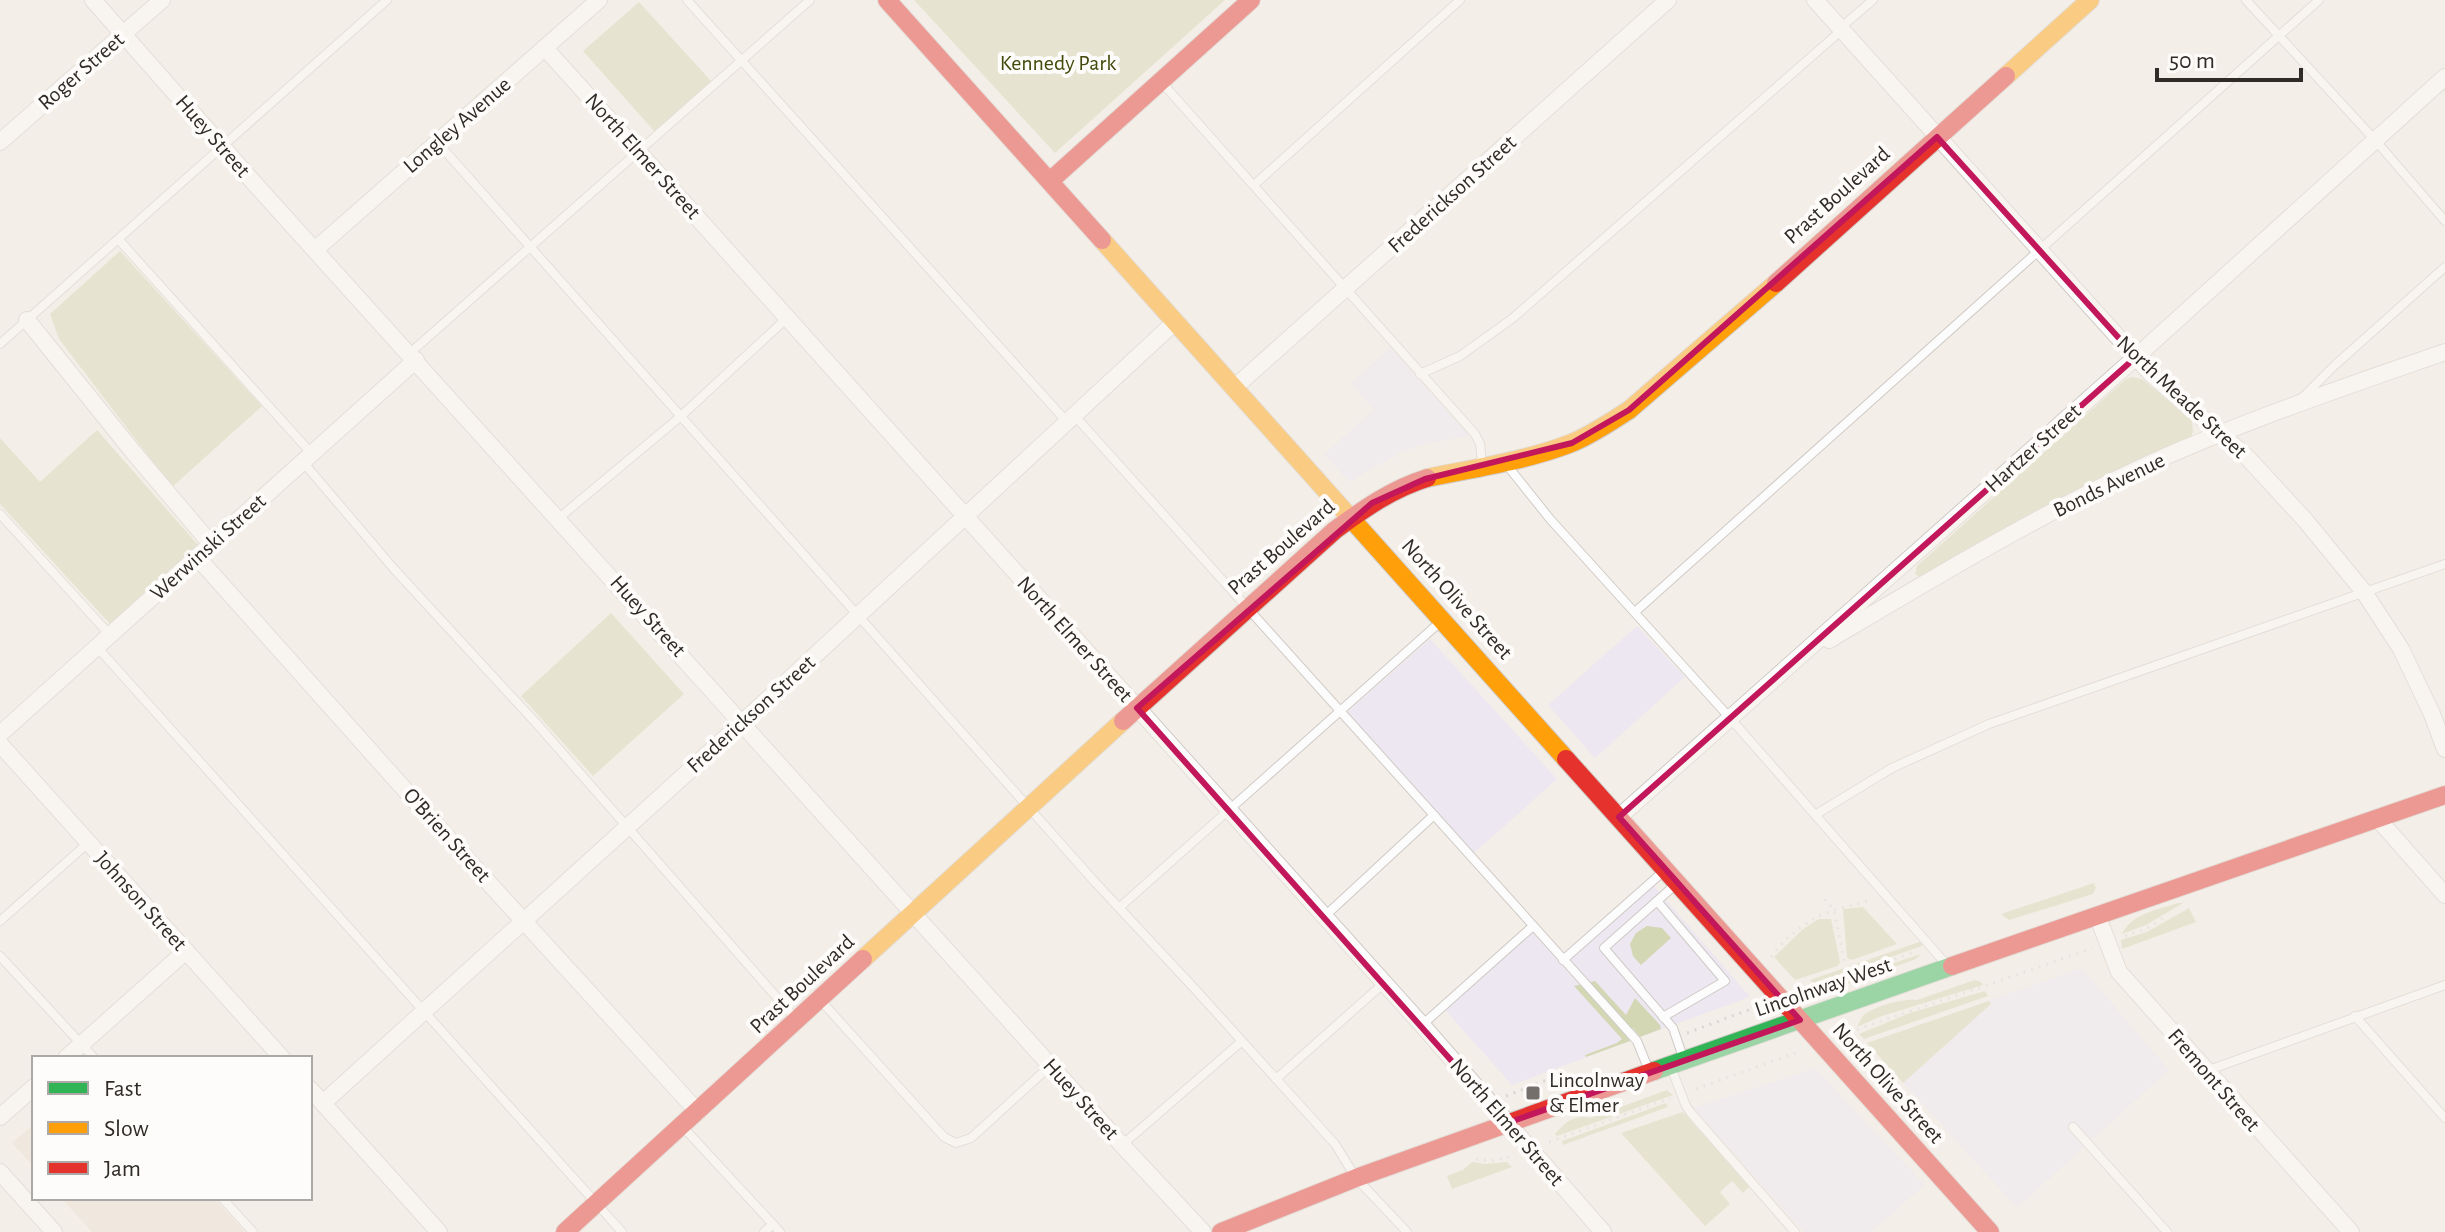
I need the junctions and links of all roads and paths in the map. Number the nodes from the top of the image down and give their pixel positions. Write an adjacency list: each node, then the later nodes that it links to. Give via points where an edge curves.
1 (93, 0): 17 (street, Huey Street)
2 (162, 0): 17 (street, Roger Street)
3 (387, 0): 27 (lane)
4 (599, 0): 19 (street, Longley Avenue)
5 (687, 0): 20 (lane)
6 (810, 0): 20 (lane)
7 (887, 0): 29 (street, North Olive Street)
8 (1251, 0): 22 (street)
9 (1460, 0): 30 (lane)
10 (1668, 0): 37 (street, Frederickson Street)
11 (1815, 0): 16 (street, North Meade Street)
12 (1873, 0): 16 (lane)
13 (2090, 0): 23 (street, Prast Boulevard)
14 (2246, 0): 18 (lane)
15 (2319, 0): 18 (lane)
16 (1841, 29): 23 (street, North Meade Street); 45 (lane, via 1513,318 1460,356)
17 (124, 34): 25 (street, Roger Street); 27 (street, Huey Street)
18 (2278, 35): 24 (lane); 35 (lane)
19 (545, 48): 26 (street, Longley Avenue); 28 (street, North Elmer Street)
20 (742, 60): 28 (lane); 49 (lane)
21 (2445, 77): 24 (street, Hartzer Street)
22 (1160, 81): 29 (street); 30 (lane)
23 (1937, 137): 35 (street, North Meade Street); 52 (street, Prast Boulevard, via 1629,410 1572,443)
24 (2375, 140): 31 (lane); 44 (street, Hartzer Street)
25 (0, 142)
26 (437, 142): 33 (lane); 34 (street, Longley Avenue)
27 (223, 146): 32 (lane); 34 (street, Huey Street)
28 (639, 152): 33 (lane); 38 (street, North Elmer Street)
29 (1050, 181): 40 (street, North Olive Street)
30 (1254, 185): 37 (lane)
31 (2445, 221)
32 (119, 240): 39 (lane); 51 (lane)
33 (531, 246): 43 (lane); 48 (lane)
34 (316, 249): 43 (street, Huey Street)
35 (2040, 251): 44 (street, North Meade Street); 63 (lane)
36 (2445, 267): 47 (lane)
37 (1345, 289): 45 (lane); 46 (street, Frederickson Street)
38 (787, 317): 48 (lane); 55 (street, North Elmer Street)
39 (27, 320): 41 (lane); 58 (street)
40 (1176, 321): 46 (street, North Olive Street); 49 (street, Frederickson Street)
41 (0, 344)
42 (2445, 352): 47 (street, Bonds Avenue)
43 (413, 357): 51 (street, Werwinski Street); 57 (street, Huey Street)
44 (2136, 357): 50 (street, North Meade Street); 68 (street, Hartzer Street)
45 (1420, 374): 53 (lane, via 1475,434)
46 (1235, 387): 56 (street, North Olive Street)
47 (2295, 405): 50 (street, Bonds Avenue)
48 (680, 417): 57 (lane); 64 (lane)
49 (1070, 418): 55 (street, Frederickson Street); 62 (lane)
50 (2222, 433): 61 (street, North Meade Street); 68 (street, Bonds Avenue, via 2048,513)
51 (307, 458): 58 (street, Werwinski Street); 83 (lane, via 403,579)
52 (1505, 463): 53 (street, Prast Boulevard); 63 (lane)
53 (1483, 467): 56 (street, Prast Boulevard, via 1397,489)
54 (0, 514): 66 (lane)
55 (964, 516): 64 (street, Frederickson Street); 69 (street, North Elmer Street)
56 (1351, 517): 62 (street, Prast Boulevard); 65 (street, North Olive Street)
57 (559, 518): 72 (street, Huey Street)
58 (211, 544): 59 (street, Werwinski Street)
59 (197, 557): 66 (street, Werwinski Street); 96 (street, O'Brien Street)
60 (2445, 564): 61 (lane)
61 (2364, 592): 75 (street, North Meade Street, via 2401,649); 80 (lane, via 1989,724 1892,768)
62 (1246, 608): 69 (street, Prast Boulevard); 70 (lane)
63 (1635, 612): 71 (lane)
64 (859, 615): 72 (street, Frederickson Street); 77 (lane)
65 (1443, 620): 70 (lane); 81 (street, North Olive Street)
66 (110, 635): 67 (street, Werwinski Street)
67 (97, 647): 73 (street, Werwinski Street); 112 (lane)
68 (1793, 661): 71 (street, Hartzer Street)
69 (1137, 708): 77 (street, Prast Boulevard); 78 (street, North Elmer Street)
70 (1339, 711): 78 (lane); 79 (lane)
71 (1730, 718): 80 (lane); 81 (street, Hartzer Street)
72 (743, 722): 83 (street, Frederickson Street); 93 (street, Huey Street)
73 (0, 734)
74 (0, 744): 84 (street, Johnson Street)
75 (2445, 749)
76 (2445, 795): 82 (street, Lincolnway West)
77 (1030, 807): 90 (lane); 93 (street, Prast Boulevard)
78 (1229, 809): 90 (lane); 95 (street, North Elmer Street)
79 (1434, 815): 95 (lane); 98 (lane)
80 (1815, 815): 86 (lane)
81 (1619, 817): 85 (street, North Olive Street)
82 (2378, 819): 87 (street); 94 (street, Lincolnway West)
83 (626, 827): 96 (street, Frederickson Street); 115 (lane)
84 (88, 843): 97 (lane); 102 (street, Johnson Street)
85 (1671, 876): 89 (lane); 105 (lane); 116 (street, North Olive Street)
86 (1884, 894): 91 (path); 107 (lane)
87 (2445, 895)
88 (1825, 899): 91 (path)
89 (1657, 901): 114 (lane, via 1604,948); 114 (lane, via 1725,981)
90 (1120, 907): 119 (lane)
91 (1834, 910): 104 (path, via 1794,932); 106 (path)
92 (2173, 912): 99 (path)
93 (913, 913): 111 (street, Prast Boulevard); 125 (street, Huey Street)
94 (2097, 915): 107 (street, Lincolnway West); 126 (street, Fremont Street, via 2119,972)
95 (1325, 916): 108 (street, North Elmer Street)
96 (523, 920): 112 (street, Frederickson Street); 132 (street, O'Brien Street)
97 (0, 921)
98 (1533, 926): 105 (lane); 117 (lane)
99 (2120, 938)
100 (2093, 948): 118 (path)
101 (1922, 950): 110 (path)
102 (186, 951): 120 (street); 123 (street, Johnson Street)
103 (0, 956): 120 (lane)
104 (1771, 957)
105 (1563, 960): 127 (lane, via 1637,1041)
106 (1845, 965)
107 (1950, 968): 116 (street, Lincolnway West)
108 (1384, 983): 117 (street, North Elmer Street); 128 (lane)
109 (2445, 985): 113 (lane)
110 (1802, 991)
111 (820, 1000): 115 (street, Prast Boulevard); 125 (lane, via 950,1141 971,1138)
112 (422, 1012): 131 (street, Frederickson Street); 144 (lane)
113 (2355, 1016): 126 (lane); 134 (lane)
114 (1663, 1017): 124 (lane, via 1673,1028)
115 (797, 1020): 132 (street, Prast Boulevard)
116 (1800, 1020): 124 (street, Lincolnway West); 158 (street, North Olive Street)
117 (1422, 1025): 135 (street, North Elmer Street)
118 (1853, 1031)
119 (1242, 1041): 128 (lane); 138 (lane)
120 (81, 1045): 121 (street); 122 (lane)
121 (68, 1056)
122 (92, 1056)
123 (280, 1056)
124 (1678, 1063): 127 (street, Lincolnway West); 157 (lane, via 1686,1106)
125 (1051, 1066): 138 (street, Huey Street)
126 (2206, 1071): 160 (street, Fremont Street)
127 (1650, 1073): 135 (street, Lincolnway West)
128 (1276, 1079): 142 (lane, via 1335,1144)
129 (32, 1089): 133 (street)
130 (312, 1091): 131 (street)
131 (323, 1103): 148 (street)
132 (698, 1112): 136 (street, Prast Boulevard)
133 (0, 1117)
134 (2445, 1118)
135 (1507, 1123): 142 (street, Lincolnway West); 156 (street, North Elmer Street)
136 (683, 1126): 144 (street, Prast Boulevard); 145 (lane)
137 (2073, 1127): 159 (lane)
138 (1122, 1145): 153 (street, Huey Street)
139 (1517, 1154): 140 (path, via 1504,1160)
140 (1474, 1158)
141 (0, 1172): 146 (street)
142 (1356, 1178): 154 (street, Lincolnway West); 155 (lane)
143 (224, 1200): 147 (lane)
144 (596, 1204): 149 (street, Prast Boulevard); 150 (lane)
145 (773, 1224): 151 (lane); 152 (lane)
146 (54, 1232)
147 (253, 1232)
148 (439, 1232)
149 (565, 1232)
150 (622, 1232)
151 (764, 1232)
152 (780, 1232)
153 (1203, 1232)
154 (1221, 1232)
155 (1407, 1232)
156 (1603, 1232)
157 (1795, 1232)
158 (1990, 1232)
159 (2167, 1232)
160 (2351, 1232)

